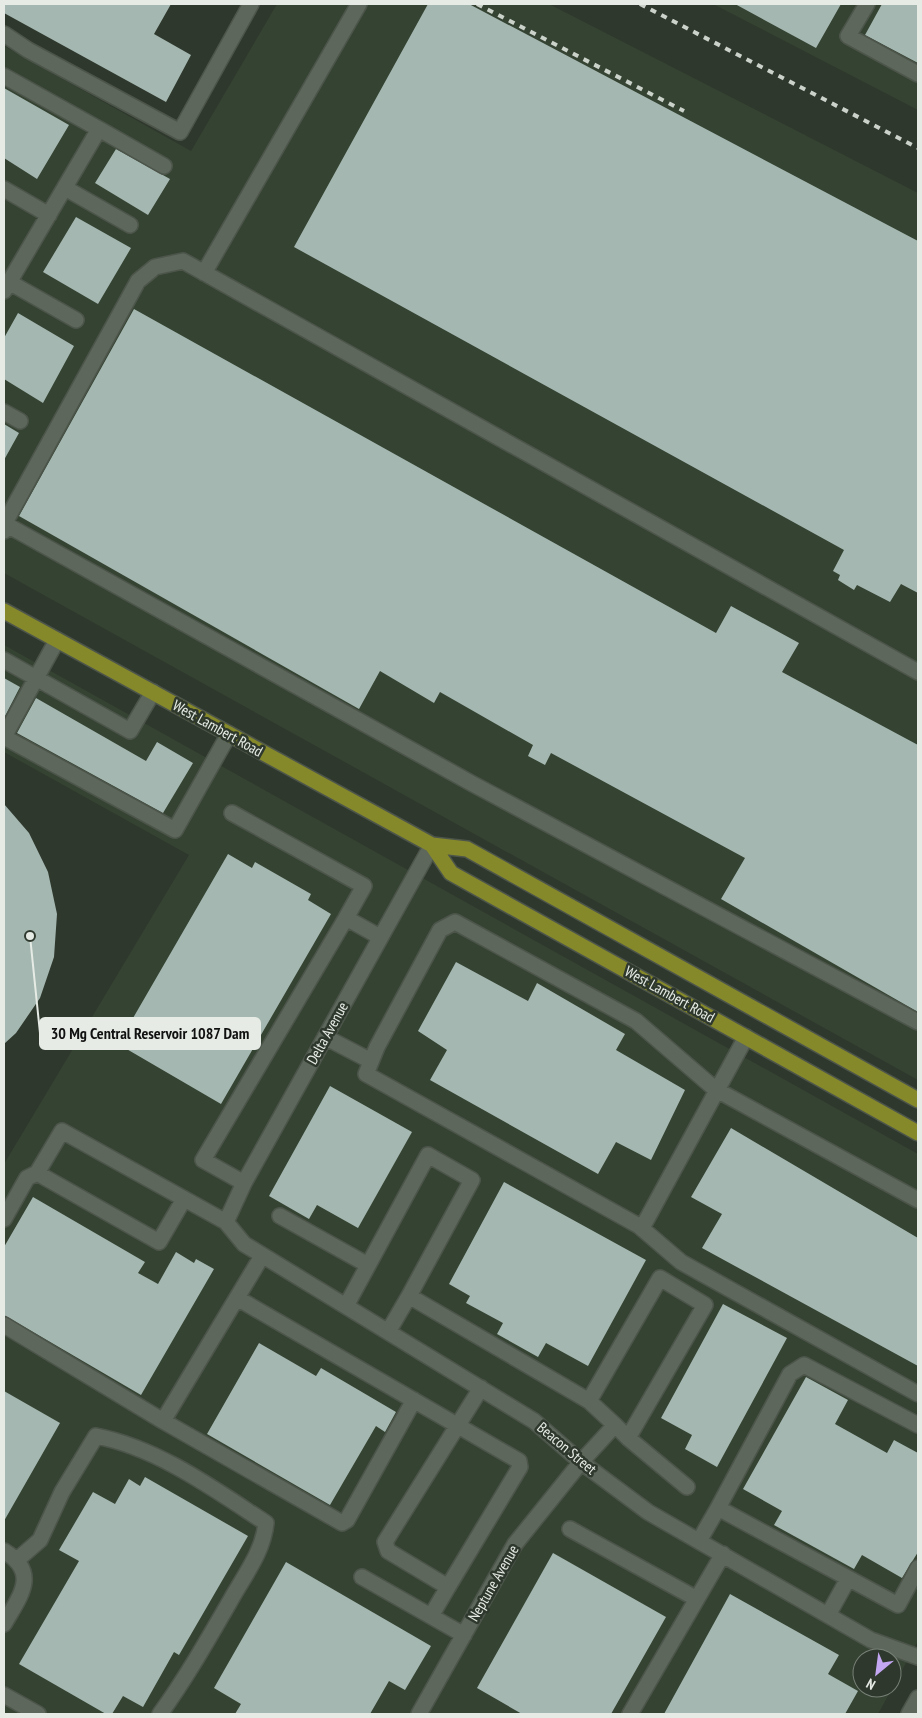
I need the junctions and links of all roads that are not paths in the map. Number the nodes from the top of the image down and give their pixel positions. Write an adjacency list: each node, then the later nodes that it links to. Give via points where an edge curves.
1 (251, 4): 4 (street, via 180,132)
2 (359, 4): 13 (street)
3 (867, 4): 5 (street, via 848,36)
4 (4, 34)
5 (918, 74)
6 (4, 76): 7 (street)
7 (99, 129): 8 (street); 9 (street)
8 (164, 166)
9 (65, 188): 11 (street); 12 (street)
10 (4, 189): 11 (street)
11 (49, 215): 14 (street)
12 (130, 226)
13 (204, 273): 18 (street, via 183,261 155,267 138,281); 22 (street)
14 (7, 287): 15 (street)
15 (76, 320)
16 (4, 412): 17 (street)
17 (20, 421)
18 (6, 528): 31 (street, via 471,783)
19 (4, 611): 20 (main road, West Lambert Road)
20 (57, 640): 23 (street); 24 (main road, West Lambert Road)
21 (4, 660): 23 (street)
22 (918, 672)
23 (37, 678): 24 (street, via 130,731); 26 (street)
24 (152, 692): 25 (main road, West Lambert Road)
25 (229, 734): 26 (street, via 175,830); 28 (main road, West Lambert Road)
26 (4, 737)
27 (232, 813): 29 (street, via 364,886)
28 (432, 845): 30 (street, Delta Avenue); 33 (main road, West Lambert Road, via 451,873); 36 (main road, West Lambert Road, via 467,849)
29 (346, 918): 30 (street); 39 (street, via 203,1160)
30 (380, 937): 32 (street, Delta Avenue)
31 (918, 1022)
32 (325, 1037): 34 (street); 39 (street, Delta Avenue)
33 (746, 1037): 35 (street); 37 (main road, West Lambert Road)
34 (371, 1061): 35 (street, via 440,930 455,922 636,1021); 45 (street, via 366,1074)
35 (717, 1090): 41 (street); 45 (street)
36 (918, 1100)
37 (918, 1132)
38 (37, 1173): 40 (street, via 62,1131); 40 (street, via 159,1242); 43 (street, via 27,1178)
39 (244, 1183): 44 (street, Delta Avenue)
40 (184, 1199): 44 (street)
41 (918, 1200)
42 (280, 1216): 47 (street)
43 (4, 1219)
44 (226, 1222): 46 (street, Beacon Street, via 244,1244)
45 (642, 1228): 54 (street, via 681,1262)
46 (262, 1256): 49 (street); 50 (street, Beacon Street)
47 (368, 1265): 48 (street, via 428,1154 472,1180); 50 (street)
48 (409, 1296): 52 (street); 56 (street)
49 (237, 1298): 55 (street); 57 (street)
50 (346, 1306): 52 (street, Beacon Street)
51 (4, 1326): 57 (street)
52 (388, 1332): 53 (street, Beacon Street)
53 (481, 1388): 58 (street); 62 (street, Beacon Street, via 534,1421)
54 (918, 1394)
55 (414, 1400): 57 (street, via 342,1523); 58 (street)
56 (589, 1401): 59 (street); 61 (street, via 660,1278 705,1305)
57 (163, 1421)
58 (458, 1425): 73 (street, via 519,1462 520,1467); 73 (street, via 385,1542 388,1550)
59 (616, 1425): 61 (street); 62 (street, Neptune Avenue)
60 (918, 1425): 64 (street, via 804,1365 790,1374)
61 (628, 1438): 63 (street)
62 (581, 1462): 66 (street, Beacon Street, via 648,1512); 78 (street, Neptune Avenue, via 515,1544)
63 (687, 1487)
64 (718, 1508): 66 (street); 72 (street)
65 (570, 1529): 74 (street)
66 (700, 1541): 68 (street, Beacon Street)
67 (4, 1551): 69 (street)
68 (723, 1554): 74 (street); 75 (street, Beacon Street)
69 (17, 1560): 77 (street, via 24,1572 24,1586); 83 (street, via 40,1540 62,1492 96,1436 116,1440 172,1465 266,1523 265,1537 251,1565 186,1678)
70 (918, 1568): 72 (street, via 898,1605)
71 (362, 1577): 76 (street)
72 (848, 1579): 75 (street)
73 (448, 1587): 76 (street)
74 (697, 1599): 85 (street)
75 (828, 1615): 79 (street, Beacon Street, via 871,1640)
76 (431, 1616): 78 (street)
77 (4, 1624)
78 (464, 1635): 84 (street, Neptune Avenue)
79 (918, 1657)
80 (4, 1695): 82 (street)
81 (918, 1698): 86 (street)
82 (38, 1714)
83 (160, 1714)
84 (419, 1714)
85 (630, 1714)
86 (909, 1714)

